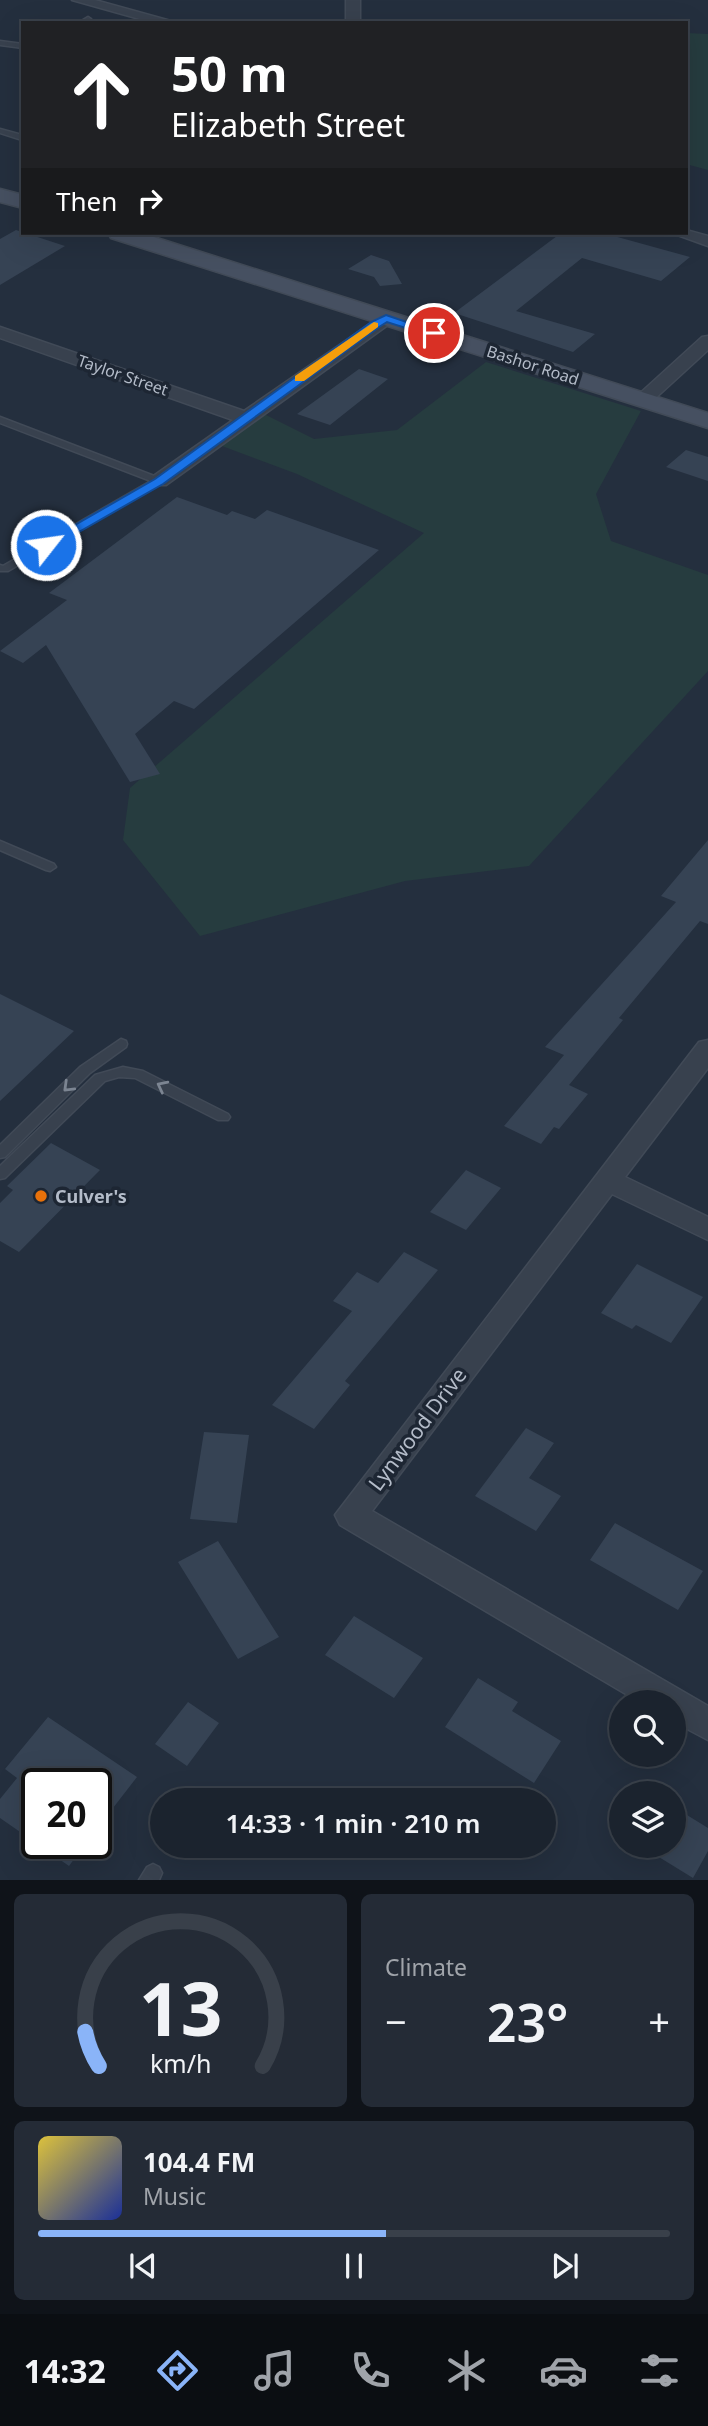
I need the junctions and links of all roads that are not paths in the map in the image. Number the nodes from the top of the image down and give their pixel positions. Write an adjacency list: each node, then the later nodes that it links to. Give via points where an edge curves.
1 (79, 0): 3 (street)
2 (354, 0): 4 (street)
3 (163, 21)
4 (353, 21)
5 (21, 40): 6 (lane)
6 (0, 42): 7 (lane)
7 (21, 46)
8 (0, 131): 9 (lane)
9 (19, 137)
10 (0, 195): 11 (street)
11 (21, 201)
12 (125, 235): 15 (street, Bashor Road)
13 (687, 235): 14 (street)
14 (708, 241)
15 (386, 318): 18 (street, Bashor Road); 19 (street)
16 (0, 332): 19 (street, Taylor Street)
17 (708, 341): 18 (street)
18 (643, 400): 21 (street, Bashor Road)
19 (246, 418): 22 (street)
20 (0, 421): 22 (lane)
21 (708, 421)
22 (159, 481): 23 (lane)
23 (0, 568)
24 (0, 845): 25 (lane)
25 (50, 867)
26 (121, 1044): 29 (lane, one-way to 29, via 85,1070)
27 (708, 1049): 31 (street, Lynwood Drive)
28 (223, 1117): 30 (lane, one-way to 30, via 138,1074 113,1073 100,1078)
29 (0, 1153)
30 (0, 1174)
31 (607, 1180): 32 (street); 33 (street, Lynwood Drive, via 351,1516)
32 (708, 1229)
33 (651, 1690)
34 (686, 1711): 35 (street, Lynwood Drive)
35 (708, 1724)

